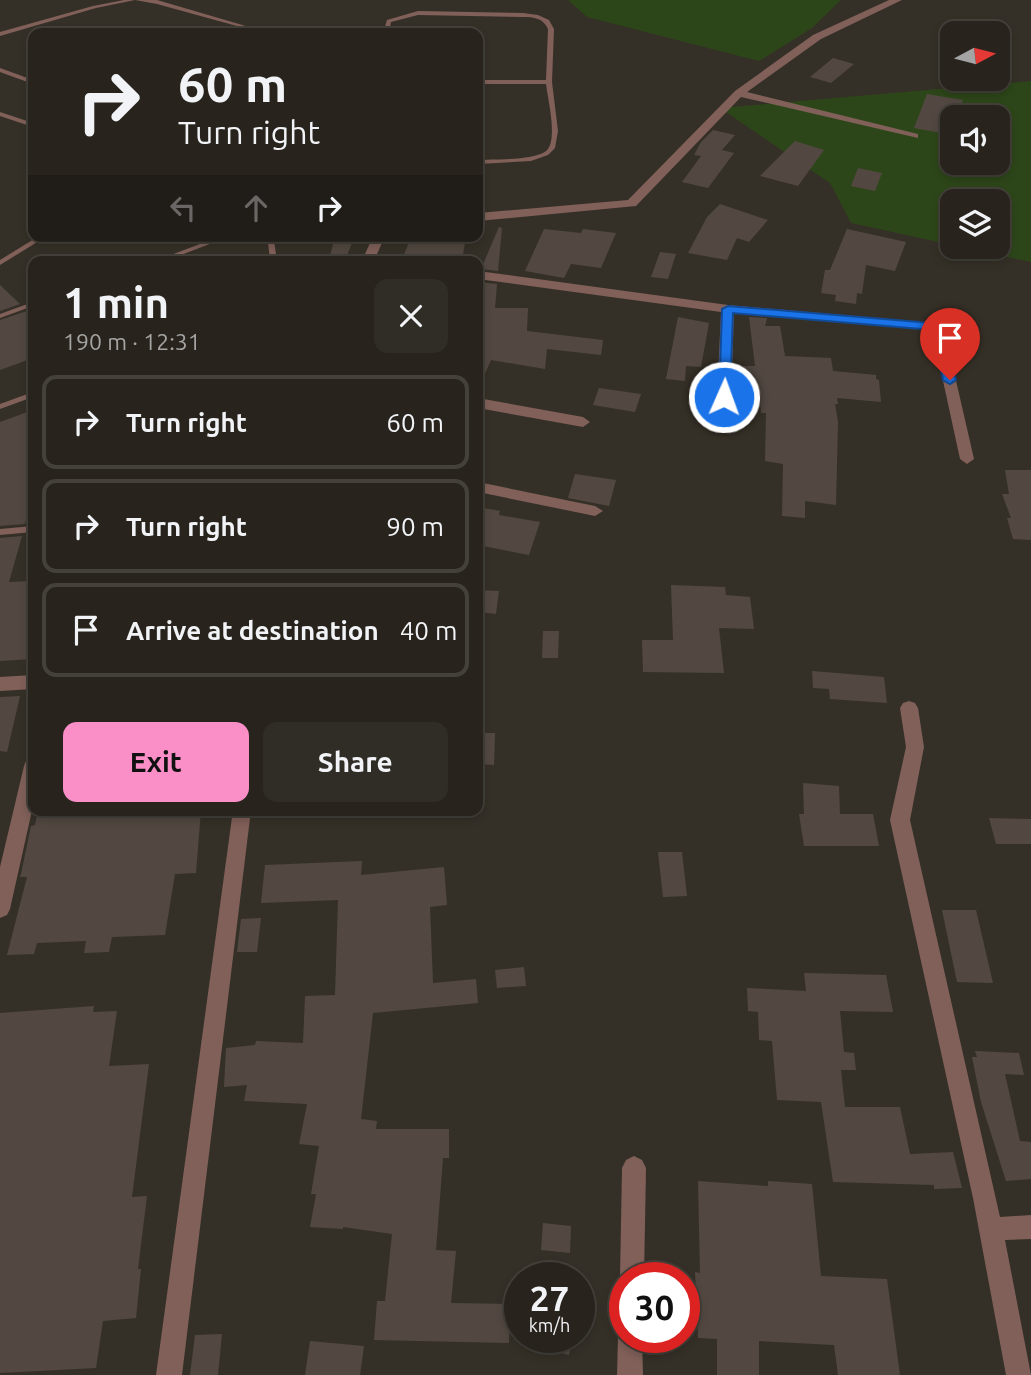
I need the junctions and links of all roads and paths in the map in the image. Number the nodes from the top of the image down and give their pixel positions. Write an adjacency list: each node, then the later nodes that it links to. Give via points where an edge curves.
1 (132, 0): 6 (lane)
2 (138, 0): 4 (lane)
3 (897, 0): 11 (street, via 817,37)
4 (249, 28)
5 (387, 28): 10 (lane, via 389,20 418,13 536,16 551,29)
6 (0, 34)
7 (0, 70): 8 (lane)
8 (28, 80)
9 (483, 82): 10 (lane)
10 (549, 82): 15 (lane, via 555,131 552,148 546,154)
11 (739, 93): 14 (street); 16 (street, via 632,203)
12 (0, 114): 13 (lane)
13 (28, 123)
14 (914, 136)
15 (483, 162)
16 (483, 217)
17 (34, 242): 20 (lane)
18 (211, 242): 19 (lane)
19 (172, 256)
20 (0, 263)
21 (483, 276): 23 (street)
22 (28, 306): 24 (lane)
23 (728, 309): 27 (street); 31 (street, via 939,327)
24 (0, 316)
25 (0, 396): 29 (lane)
26 (28, 396): 29 (lane)
27 (724, 397)
28 (483, 404): 30 (street)
29 (4, 406)
30 (583, 422)
31 (967, 459)
32 (483, 488): 33 (street)
33 (594, 511)
34 (28, 529): 35 (lane)
35 (0, 532)
36 (28, 682): 37 (street)
37 (0, 684)
38 (909, 708): 44 (street, via 915,747 900,820)
39 (28, 788): 41 (street)
40 (241, 816): 47 (street)
41 (0, 909)
42 (634, 1168): 45 (street)
43 (1031, 1227): 44 (street)
44 (990, 1229): 49 (street)
45 (632, 1262)
46 (630, 1353): 48 (street)
47 (169, 1375)
48 (630, 1375)
49 (1019, 1375)

